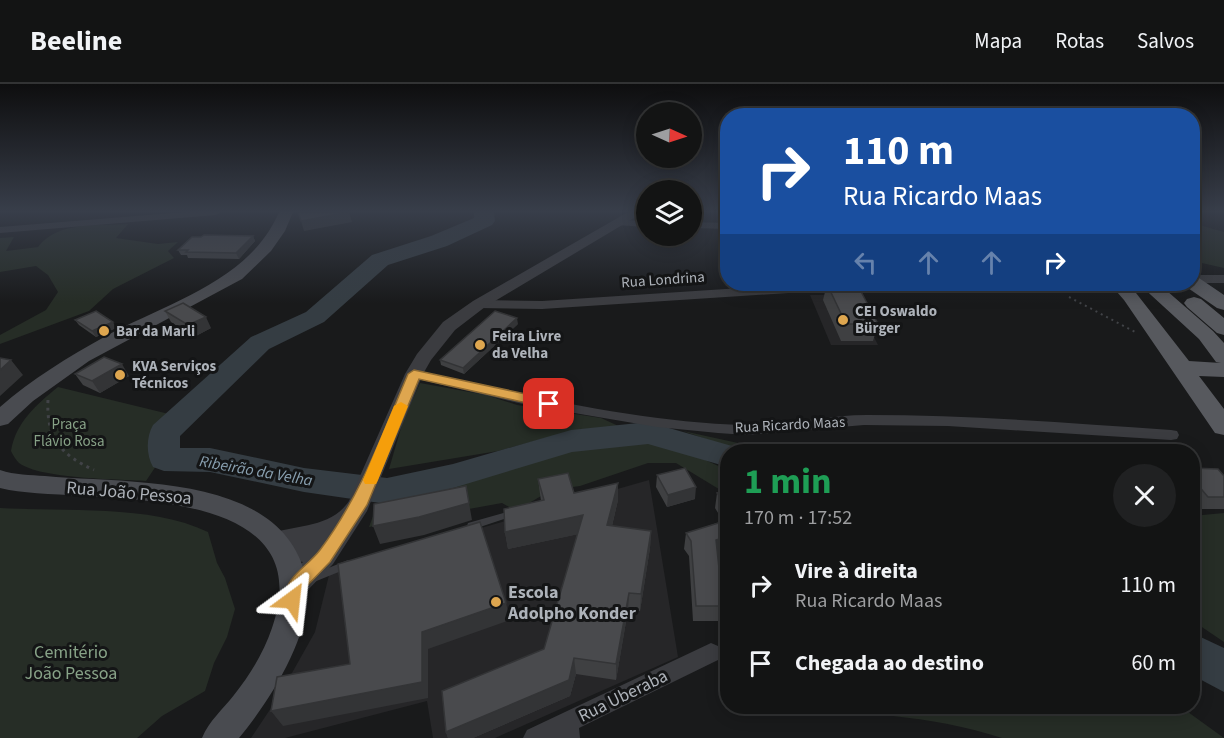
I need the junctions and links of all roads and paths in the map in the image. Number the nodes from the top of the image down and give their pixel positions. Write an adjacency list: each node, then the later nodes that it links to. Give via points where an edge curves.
1 (272, 243): 20 (main road, via 236,276 66,367)
2 (587, 243): 11 (street)
3 (1224, 279): 4 (street)
4 (1200, 280)
5 (1200, 286): 12 (main road)
6 (758, 291): 11 (street, Rua Londrina, via 542,305)
7 (1060, 291): 14 (path)
8 (1126, 291): 16 (main road)
9 (1158, 291): 13 (main road)
10 (1177, 291): 13 (main road)
11 (478, 304): 18 (street, via 448,327)
12 (1224, 304)
13 (1215, 332): 15 (main road)
14 (1142, 335)
15 (1224, 357)
16 (1182, 368): 17 (main road); 21 (main road)
17 (1224, 370)
18 (414, 374): 22 (street, Rua Ricardo Maas, via 527,400 718,428 747,430 864,420 948,421); 26 (street, via 378,461)
19 (48, 399): 23 (path, via 50,433 64,453 80,465)
20 (0, 419)
21 (1224, 426)
22 (1171, 435)
23 (102, 473)
24 (0, 479): 28 (main road, Rua João Pessoa, via 203,500 241,514)
25 (507, 515): 27 (lane)
26 (345, 521): 28 (street); 29 (street); 31 (street, via 324,557)
27 (464, 529)
28 (279, 545): 29 (street); 31 (main road, Rua João Pessoa)
29 (310, 553): 31 (street)
30 (356, 562): 31 (lane)
31 (293, 580): 34 (main road, via 283,637 271,664 254,693)
32 (711, 653): 33 (street, Rua Uberaba)
33 (568, 730): 35 (street, Rua Uberaba)
34 (218, 738)
35 (534, 738)

